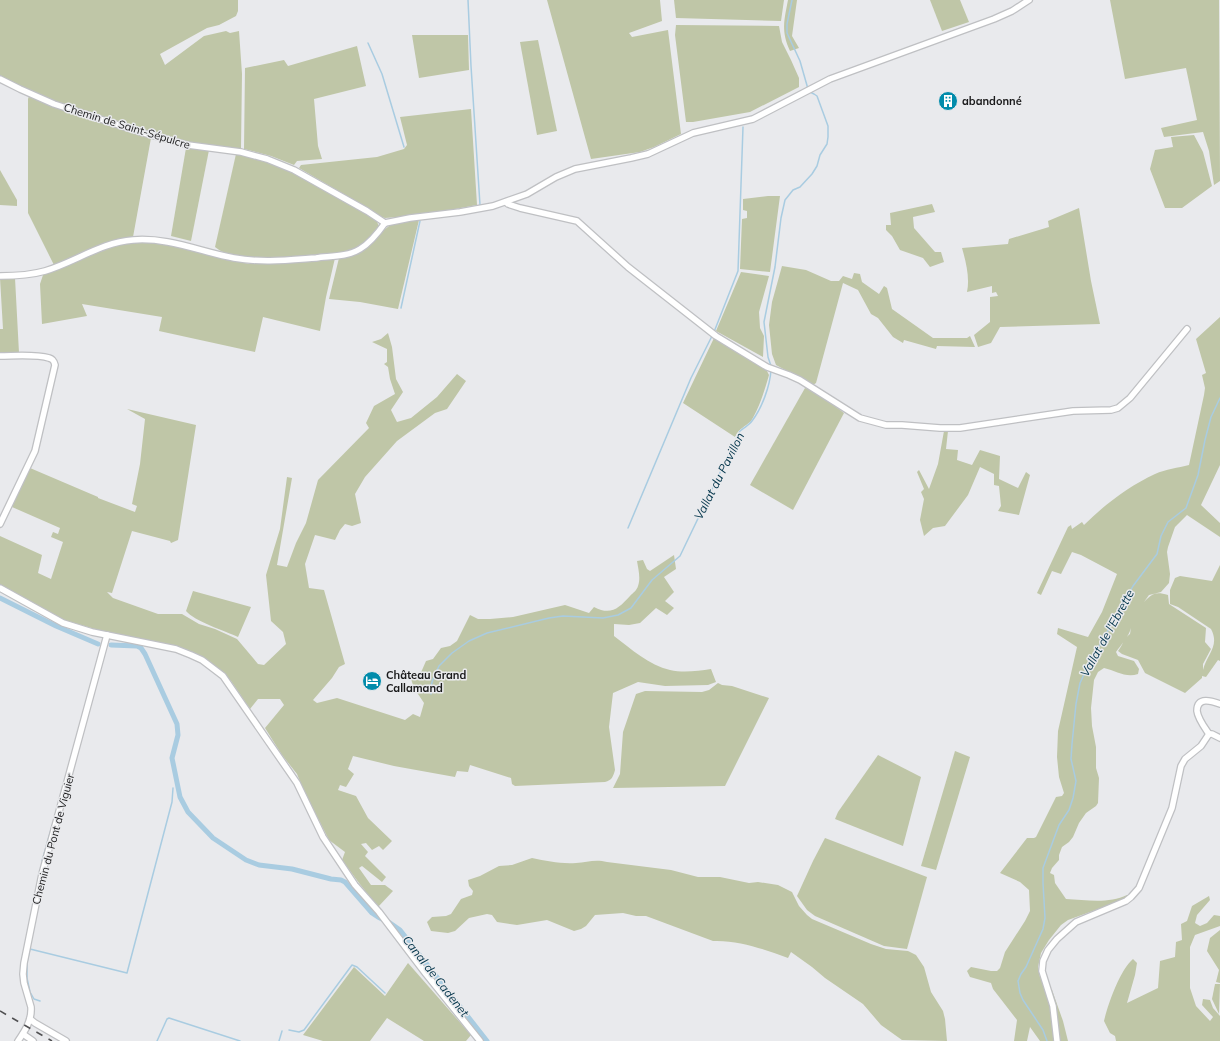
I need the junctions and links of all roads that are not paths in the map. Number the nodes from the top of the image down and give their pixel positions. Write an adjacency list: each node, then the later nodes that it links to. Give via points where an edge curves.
1 (1029, 0): 3 (street, via 994,19 830,79 753,119 693,133 643,155 575,169)
2 (0, 78): 4 (street, Chemin de Saint-Sépulcre, via 54,104 153,136 267,159 294,170)
3 (506, 202): 4 (street); 6 (street, via 520,208 577,221 628,268 716,336 767,367 800,380 860,418 886,425 972,427 1056,413 1118,408 1130,398)
4 (385, 223): 5 (street, via 360,249 343,255 260,262 168,242 133,240 104,247 45,271)
5 (0, 276)
6 (1187, 329)
7 (0, 356): 8 (street, via 50,358 55,365 35,451)
8 (0, 524)
9 (0, 588): 10 (street, via 63,623)
10 (107, 635): 14 (street, Chemin du Pont de Viguier, via 42,874 24,963 24,983 31,1007); 19 (street, via 181,651 202,660 223,676 297,783 329,848 355,885)
11 (1220, 704): 12 (street, via 1204,700 1198,708 1199,717)
12 (1209, 734): 13 (street); 20 (street, via 1181,766 1172,808 1139,888 1126,901 1076,922 1057,939 1046,956 1042,971 1053,1006)
13 (1220, 738)
14 (30, 1019): 15 (street, Chemin du Pont de Viguier); 18 (street)
15 (23, 1034): 16 (street, Chemin du Pont de Viguier); 17 (street)
16 (18, 1041)
17 (33, 1041)
18 (66, 1041)
19 (480, 1041)
20 (1057, 1041)

